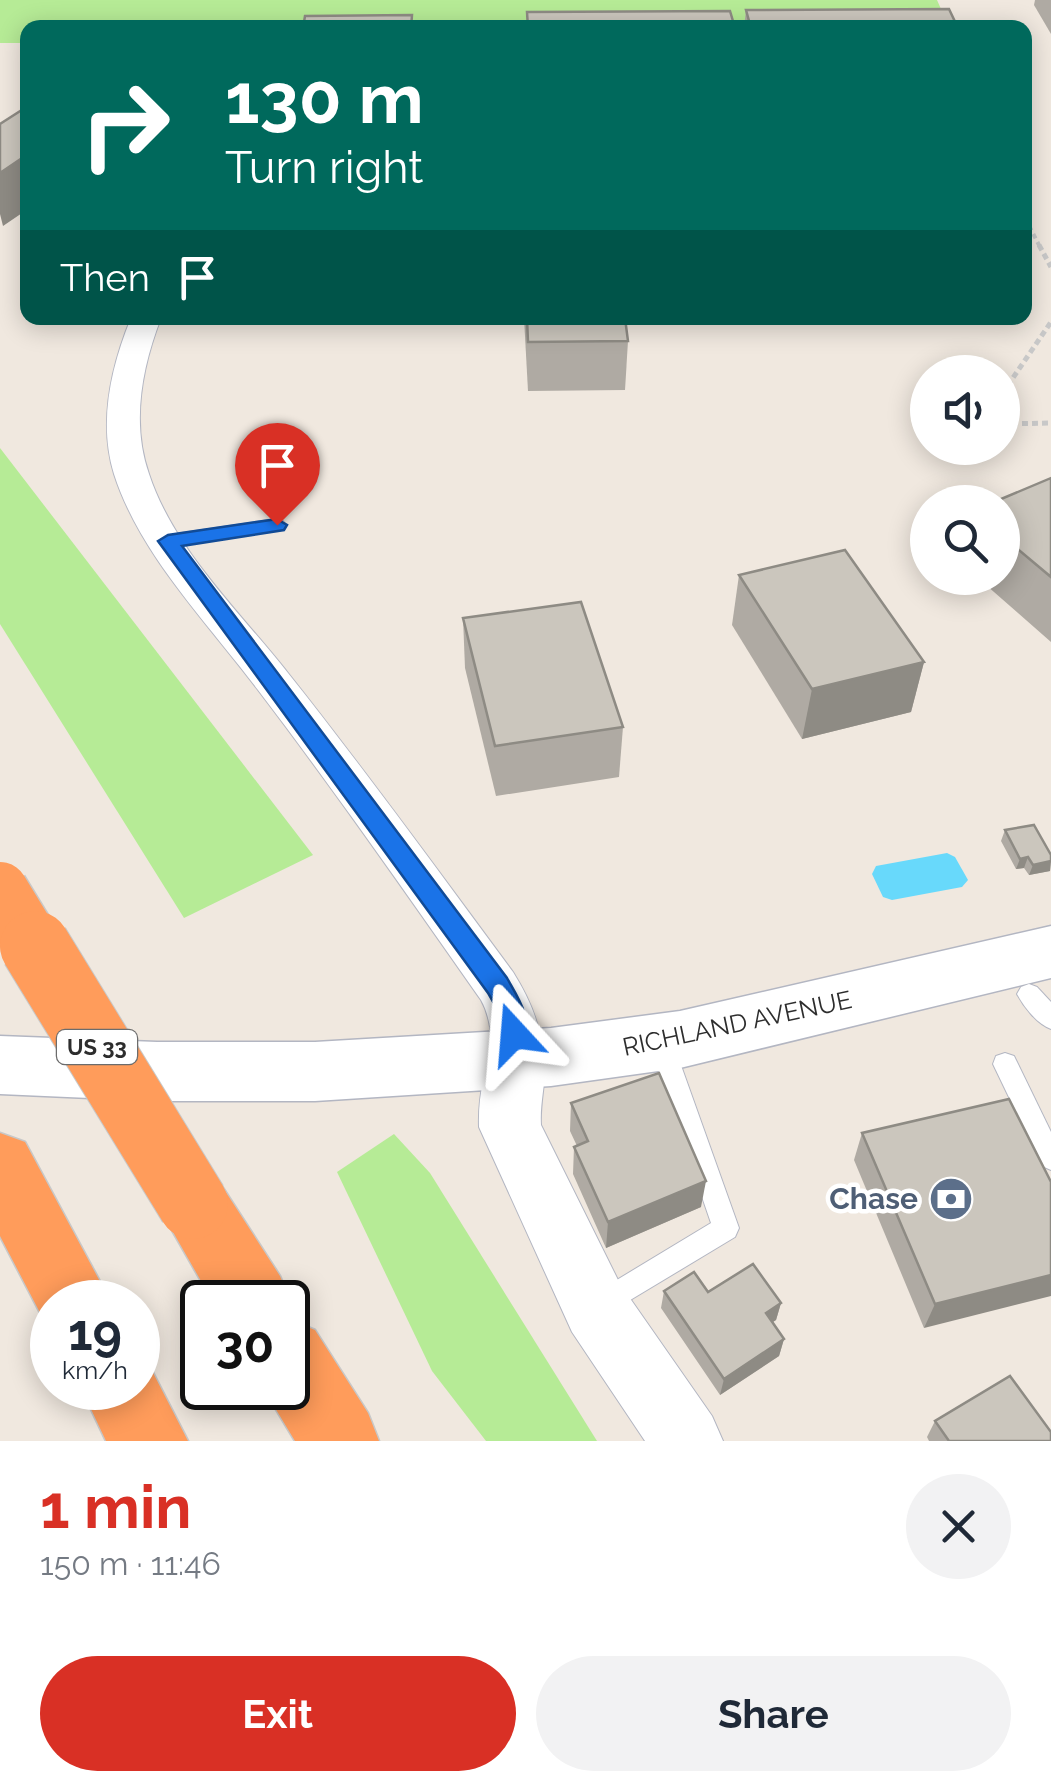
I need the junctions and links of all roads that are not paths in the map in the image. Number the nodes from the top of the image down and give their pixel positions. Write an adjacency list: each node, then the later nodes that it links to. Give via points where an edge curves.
1 (143, 325): 3 (street, via 122,427 137,488)
2 (277, 525): 3 (lane)
3 (168, 541): 8 (street, via 497,986 510,1008)
4 (0, 890): 14 (highway, US 33, bridge)
5 (1040, 973): 6 (lane); 7 (main road, RICHLAND AVENUE)
6 (1051, 1019)
7 (661, 1043): 8 (main road, RICHLAND AVENUE); 15 (lane, via 726,1228)
8 (518, 1060): 10 (main road, RICHLAND AVENUE, via 295,1074); 15 (street, via 510,1126)
9 (1005, 1064): 11 (lane)
10 (0, 1065)
11 (1051, 1158)
12 (10, 1182): 13 (highway)
13 (62, 1280)
14 (240, 1280)
15 (596, 1308): 20 (street)
16 (310, 1393): 19 (highway)
17 (132, 1410): 18 (highway)
18 (149, 1441)
19 (340, 1441)
20 (687, 1441)

